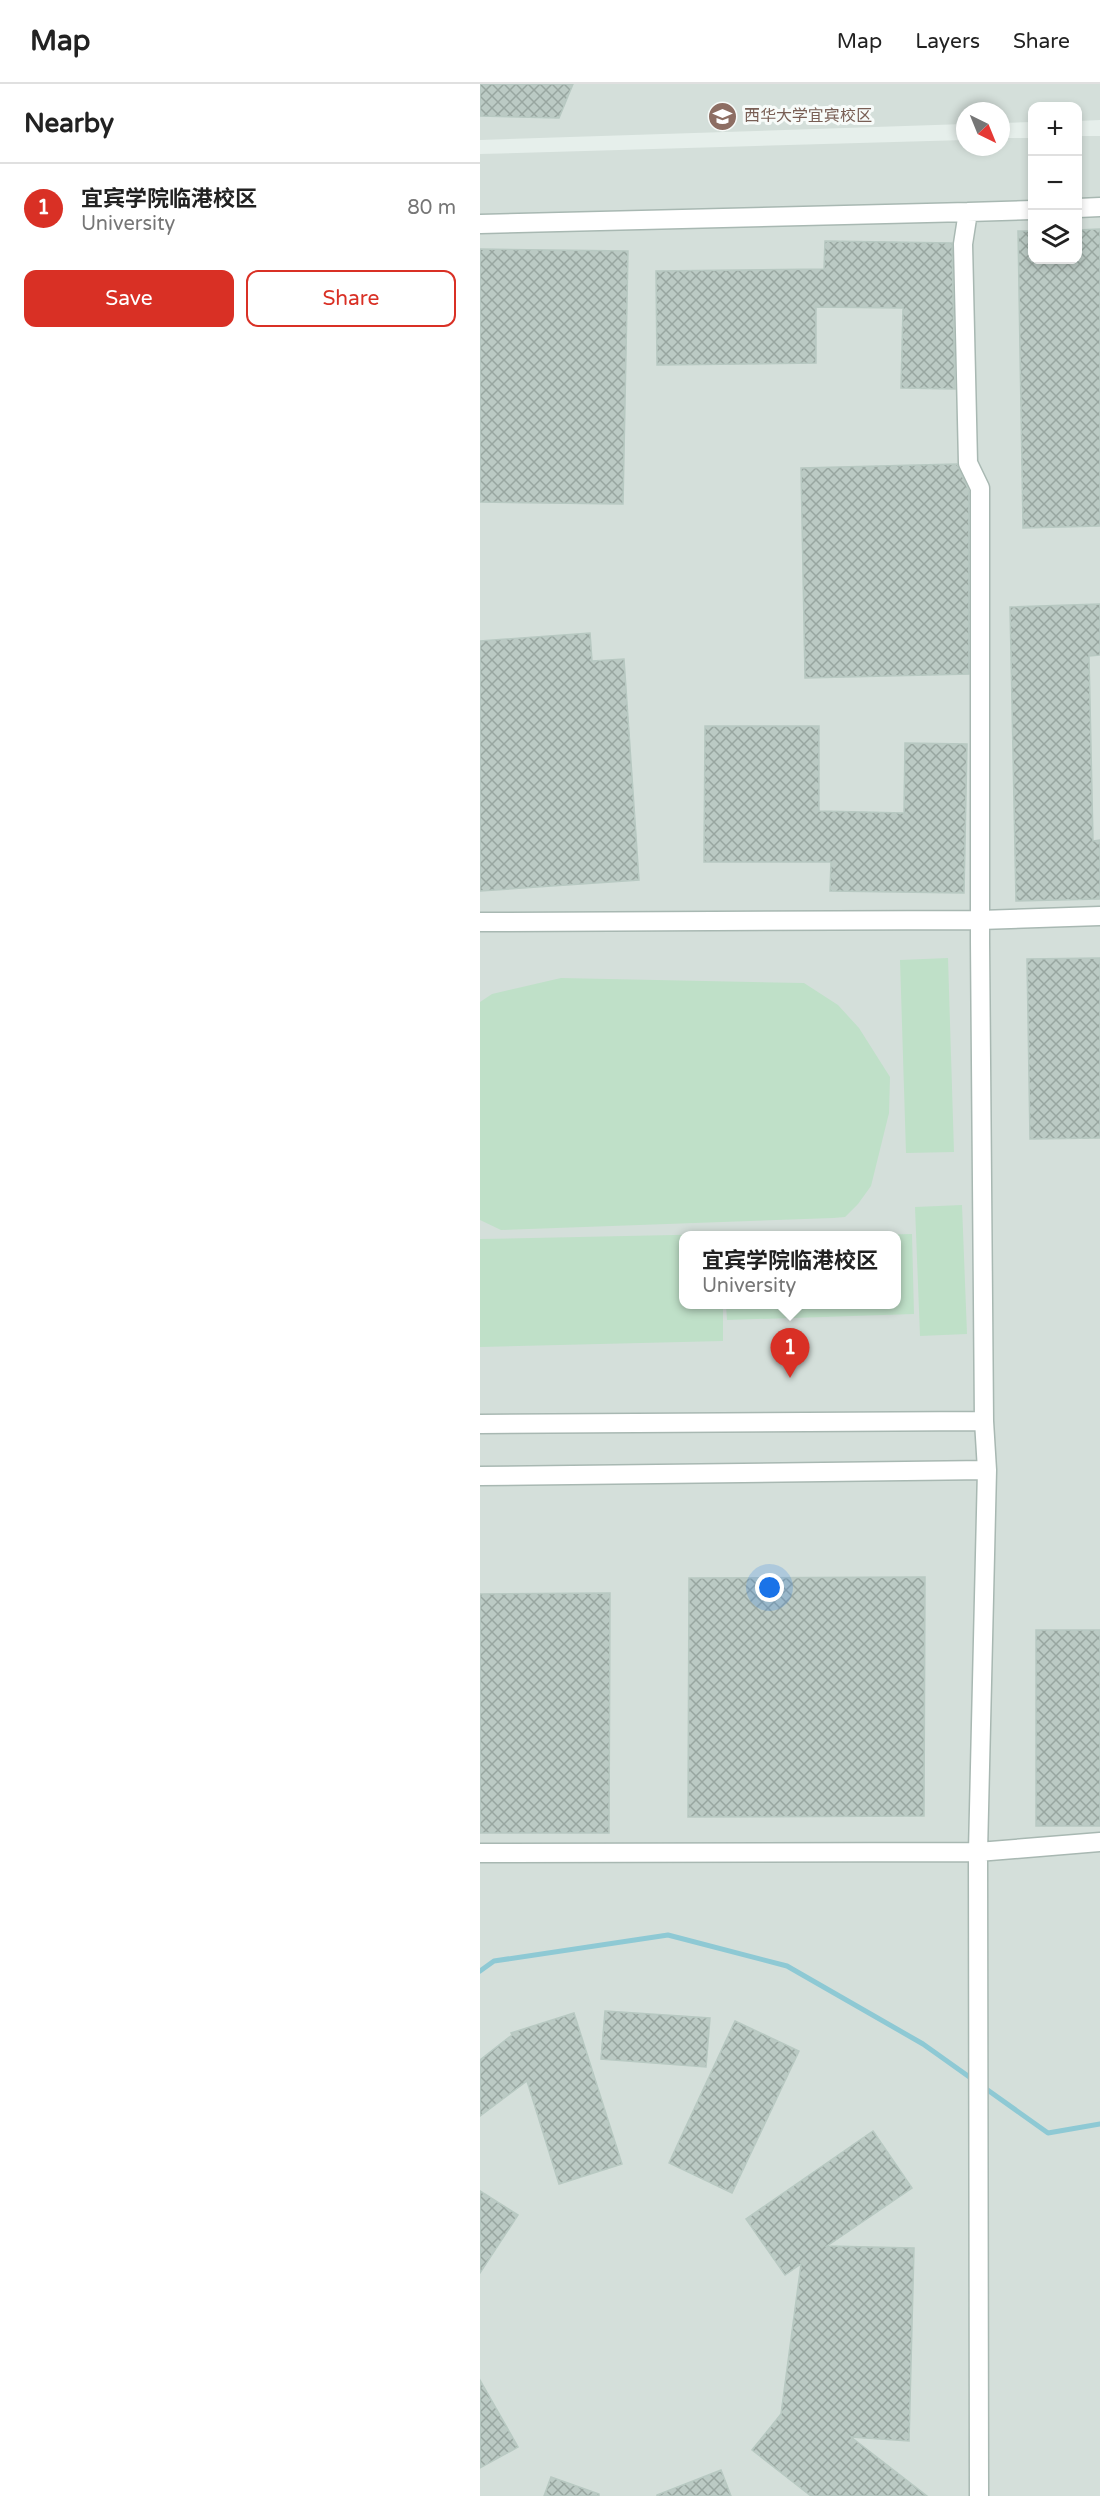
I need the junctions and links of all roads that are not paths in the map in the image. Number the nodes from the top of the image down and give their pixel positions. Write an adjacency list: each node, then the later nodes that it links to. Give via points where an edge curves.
1 (1100, 207): 2 (street)
2 (1082, 208)
3 (1028, 210): 4 (street)
4 (968, 212): 5 (street); 7 (street, via 963,244 968,463 980,488)
5 (480, 224)
6 (1100, 916): 7 (street)
7 (980, 920): 8 (street); 9 (street)
8 (480, 922)
9 (984, 1421): 10 (street); 11 (street)
10 (480, 1424)
11 (987, 1470): 12 (street); 14 (street)
12 (480, 1476)
13 (1100, 1842): 14 (street)
14 (978, 1852): 15 (street); 16 (street)
15 (480, 1853)
16 (979, 2496)

